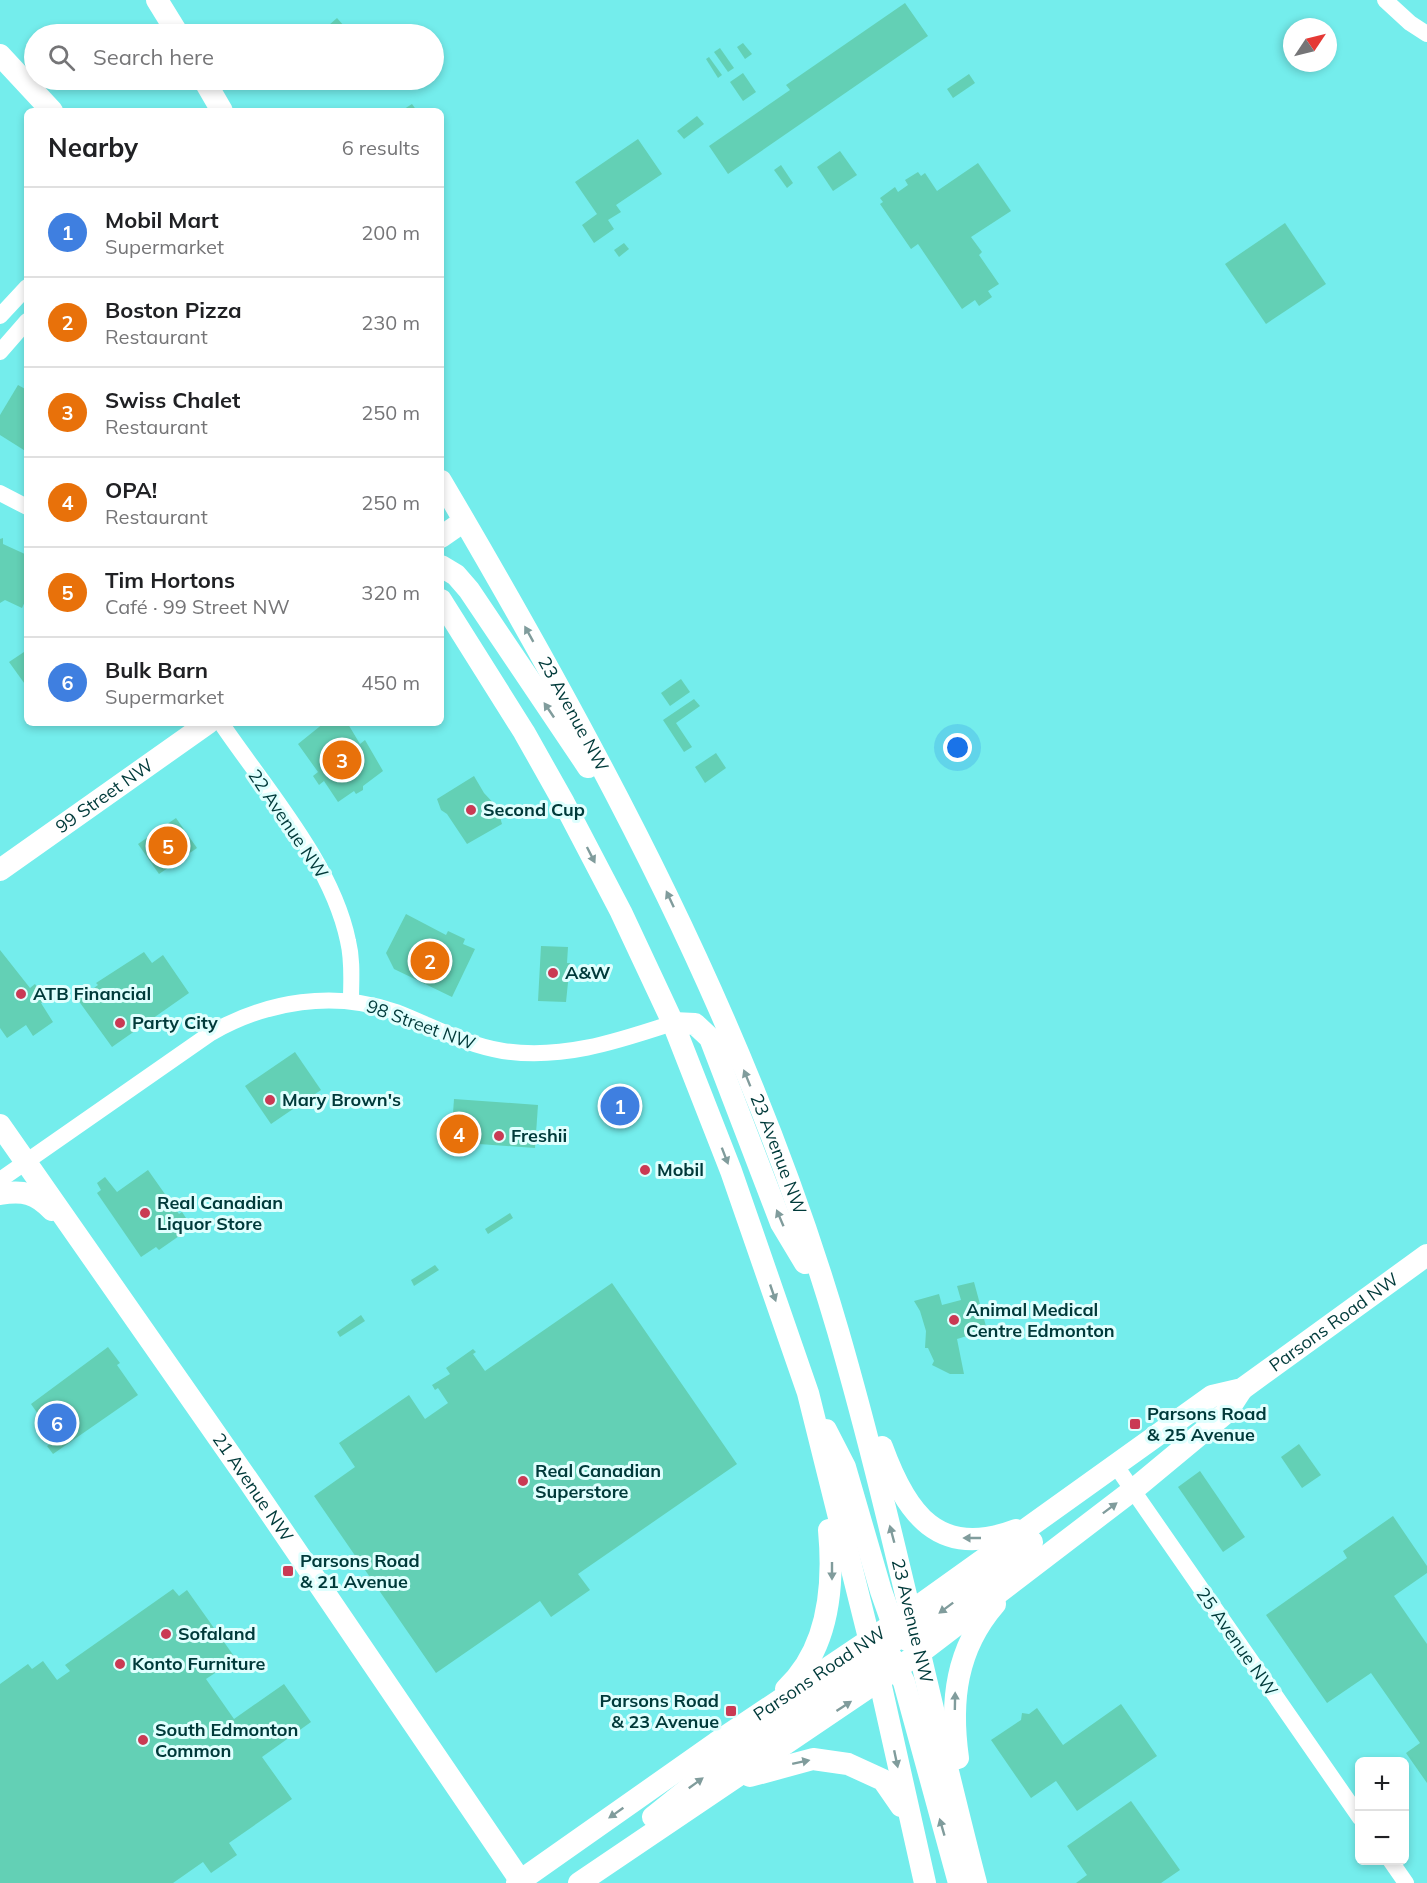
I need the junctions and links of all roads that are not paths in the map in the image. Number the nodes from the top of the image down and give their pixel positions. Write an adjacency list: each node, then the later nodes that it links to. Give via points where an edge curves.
1 (158, 0): 3 (main road)
2 (1385, 0): 4 (street)
3 (172, 24)
4 (1427, 34)
5 (0, 55): 6 (main road)
6 (24, 81)
7 (32, 90): 9 (main road)
8 (210, 90): 10 (main road)
9 (49, 108)
10 (220, 108)
11 (24, 290): 12 (street)
12 (0, 316)
13 (24, 324): 14 (street)
14 (0, 352)
15 (444, 486): 18 (main road, 23 Avenue NW)
16 (0, 493): 17 (street)
17 (24, 505)
18 (464, 520): 19 (main road); 20 (main road, 23 Avenue NW)
19 (444, 535)
20 (485, 556): 21 (main road); 25 (main road, 23 Avenue NW, one-way to 20)
21 (446, 575): 25 (main road, one-way to 21)
22 (444, 605): 28 (main road, 23 Avenue NW, one-way to 28, via 564,802)
23 (204, 726): 26 (main road, 99 Street NW)
24 (222, 726): 27 (street, 22 Avenue NW, via 328,882 349,942)
25 (653, 863): 35 (main road, 23 Avenue NW, one-way to 25, via 729,1031)
26 (0, 870)
27 (351, 1001): 28 (street, 98 Street NW, via 394,1012 468,1042 518,1053 595,1047); 30 (street, 98 Street NW, via 291,1004 223,1026)
28 (674, 1023): 35 (main road, one-way to 28, via 781,1223 710,1038 695,1024); 38 (main road, 23 Avenue NW, one-way to 38, via 741,1198)
29 (0, 1125): 30 (main road, 21 Avenue NW)
30 (26, 1162): 31 (street, 98 Street NW); 33 (main road, 21 Avenue NW)
31 (0, 1180)
32 (0, 1194): 33 (main road, via 31,1193)
33 (89, 1252): 51 (main road, 21 Avenue NW)
34 (1427, 1255): 37 (main road, Parsons Road NW)
35 (830, 1305): 36 (main road, 23 Avenue NW)
36 (838, 1331): 42 (main road, one-way to 36, via 1015,1530 988,1538 953,1536 926,1524 911,1509 892,1475 850,1354); 44 (main road, 23 Avenue NW, one-way to 36)
37 (1242, 1389): 40 (main road, Parsons Road NW, via 1212,1396); 41 (main road, Parsons Road NW, via 1227,1412)
38 (808, 1394): 39 (main road, 23 Avenue NW); 44 (main road, via 845,1467)
39 (823, 1450): 44 (main road, 23 Avenue NW); 45 (main road, one-way to 45, via 832,1577 823,1625 811,1654 791,1684)
40 (1109, 1471): 41 (street, 25 Avenue NW); 42 (main road, Parsons Road NW); 44 (main road, one-way to 44, via 1067,1516)
41 (1133, 1490): 43 (main road, Parsons Road NW, one-way to 41); 47 (street, 25 Avenue NW)
42 (1063, 1501): 44 (main road, Parsons Road NW)
43 (1064, 1543): 44 (main road, Parsons Road NW); 56 (main road, one-way to 43, via 956,1743 955,1689 960,1665 986,1614)
44 (895, 1647): 45 (main road, Parsons Road NW); 46 (main road, Parsons Road NW, one-way to 44); 48 (main road, 23 Avenue NW, one-way to 48); 49 (main road, one-way to 44, via 663,1808); 54 (main road, one-way to 44); 55 (main road, 23 Avenue NW)
45 (716, 1743): 51 (main road, Parsons Road NW, one-way to 51)
46 (724, 1784): 48 (main road, one-way to 48, via 800,1761 848,1764 883,1780); 49 (main road, Parsons Road NW)
47 (1355, 1812)
48 (910, 1823): 53 (main road, 23 Avenue NW)
49 (624, 1852): 52 (main road, Parsons Road NW)
50 (1393, 1865): 57 (street)
51 (520, 1882)
52 (579, 1883)
53 (925, 1883)
54 (958, 1883)
55 (976, 1883)
56 (984, 1883)
57 (1406, 1883)

